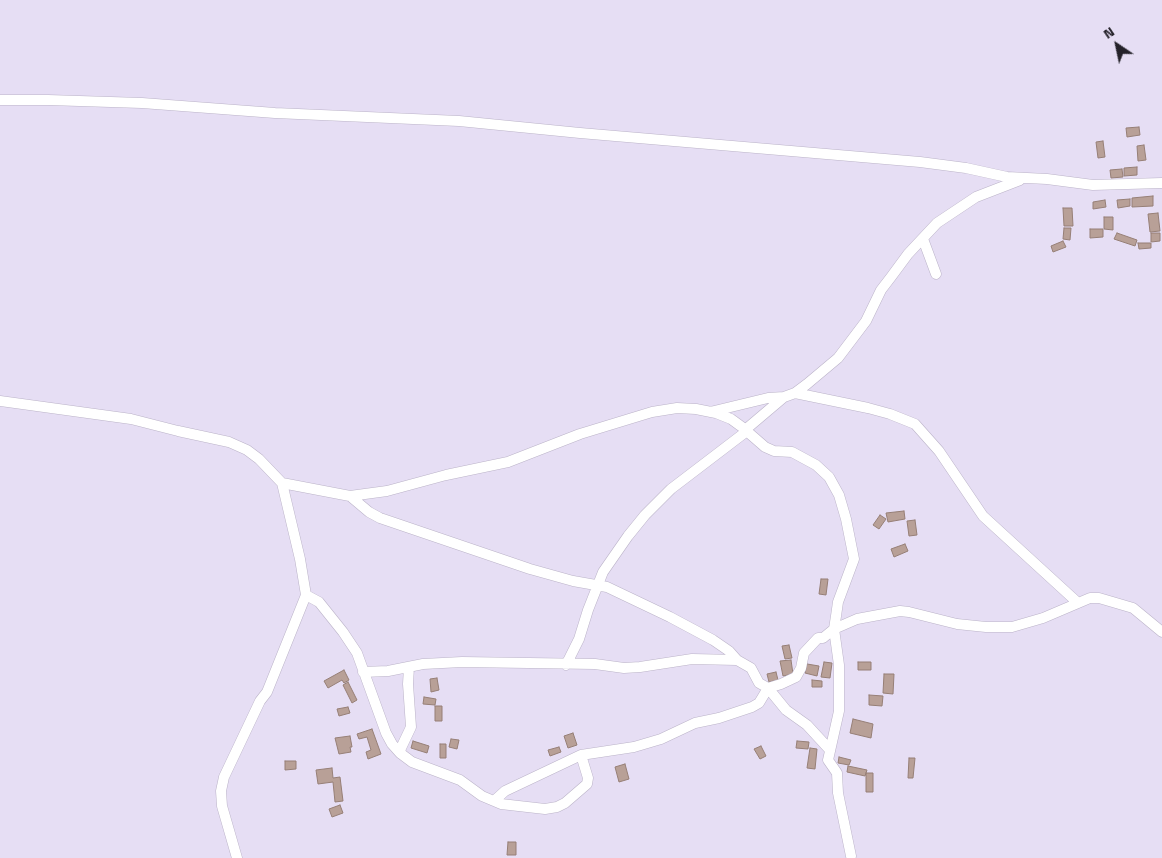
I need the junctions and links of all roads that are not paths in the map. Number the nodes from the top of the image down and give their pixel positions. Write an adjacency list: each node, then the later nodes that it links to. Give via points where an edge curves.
1 (0, 100): 2 (street, via 142,103 459,121 902,160)
2 (1026, 178): 3 (street, via 1093,185); 4 (street, via 976,198 937,223)
3 (1162, 183)
4 (923, 238): 5 (street); 6 (street, via 881,290 866,321 838,358)
5 (936, 274)
6 (795, 393): 7 (street); 15 (street, via 868,408 915,424 939,451 984,516)
7 (784, 397): 9 (street); 10 (street)
8 (0, 401): 11 (street, via 131,418 229,442 259,459)
9 (710, 412): 10 (street, via 731,419); 12 (street, via 677,408 652,412 580,434 508,462)
10 (746, 430): 13 (street, via 644,515 614,553); 16 (street, via 765,447 792,452 816,465 829,477 840,495 854,560 838,602)
11 (282, 483): 12 (street); 14 (street)
12 (350, 496): 13 (street, via 380,518 530,569)
13 (597, 584): 18 (street, via 713,640); 19 (street, via 579,639)
14 (306, 594): 21 (street, via 319,602 334,620 357,653); 28 (street, via 267,692 224,777 222,806)
15 (1077, 602): 16 (street, via 1043,618 1012,627 957,624 900,611 857,618); 17 (street, via 1099,598 1120,603 1133,608)
16 (834, 629): 22 (street, via 806,650 796,676); 23 (street, via 839,701)
17 (1162, 632)
18 (737, 660): 19 (street, via 692,659 624,668); 22 (street, via 750,668 759,683)
19 (566, 665): 20 (street, via 471,662)
20 (409, 667): 21 (street); 24 (street, via 411,727)
21 (363, 672): 24 (street, via 386,733)
22 (768, 688): 23 (street); 25 (street, via 759,703 736,713 694,723 672,735 634,747)
23 (830, 750): 27 (street, via 828,762 837,773)
24 (400, 753): 26 (street, via 412,762 460,780)
25 (581, 755): 26 (street, via 505,790); 26 (street, via 587,784 557,807 514,807)
26 (494, 801)
27 (851, 856)
28 (237, 858)

